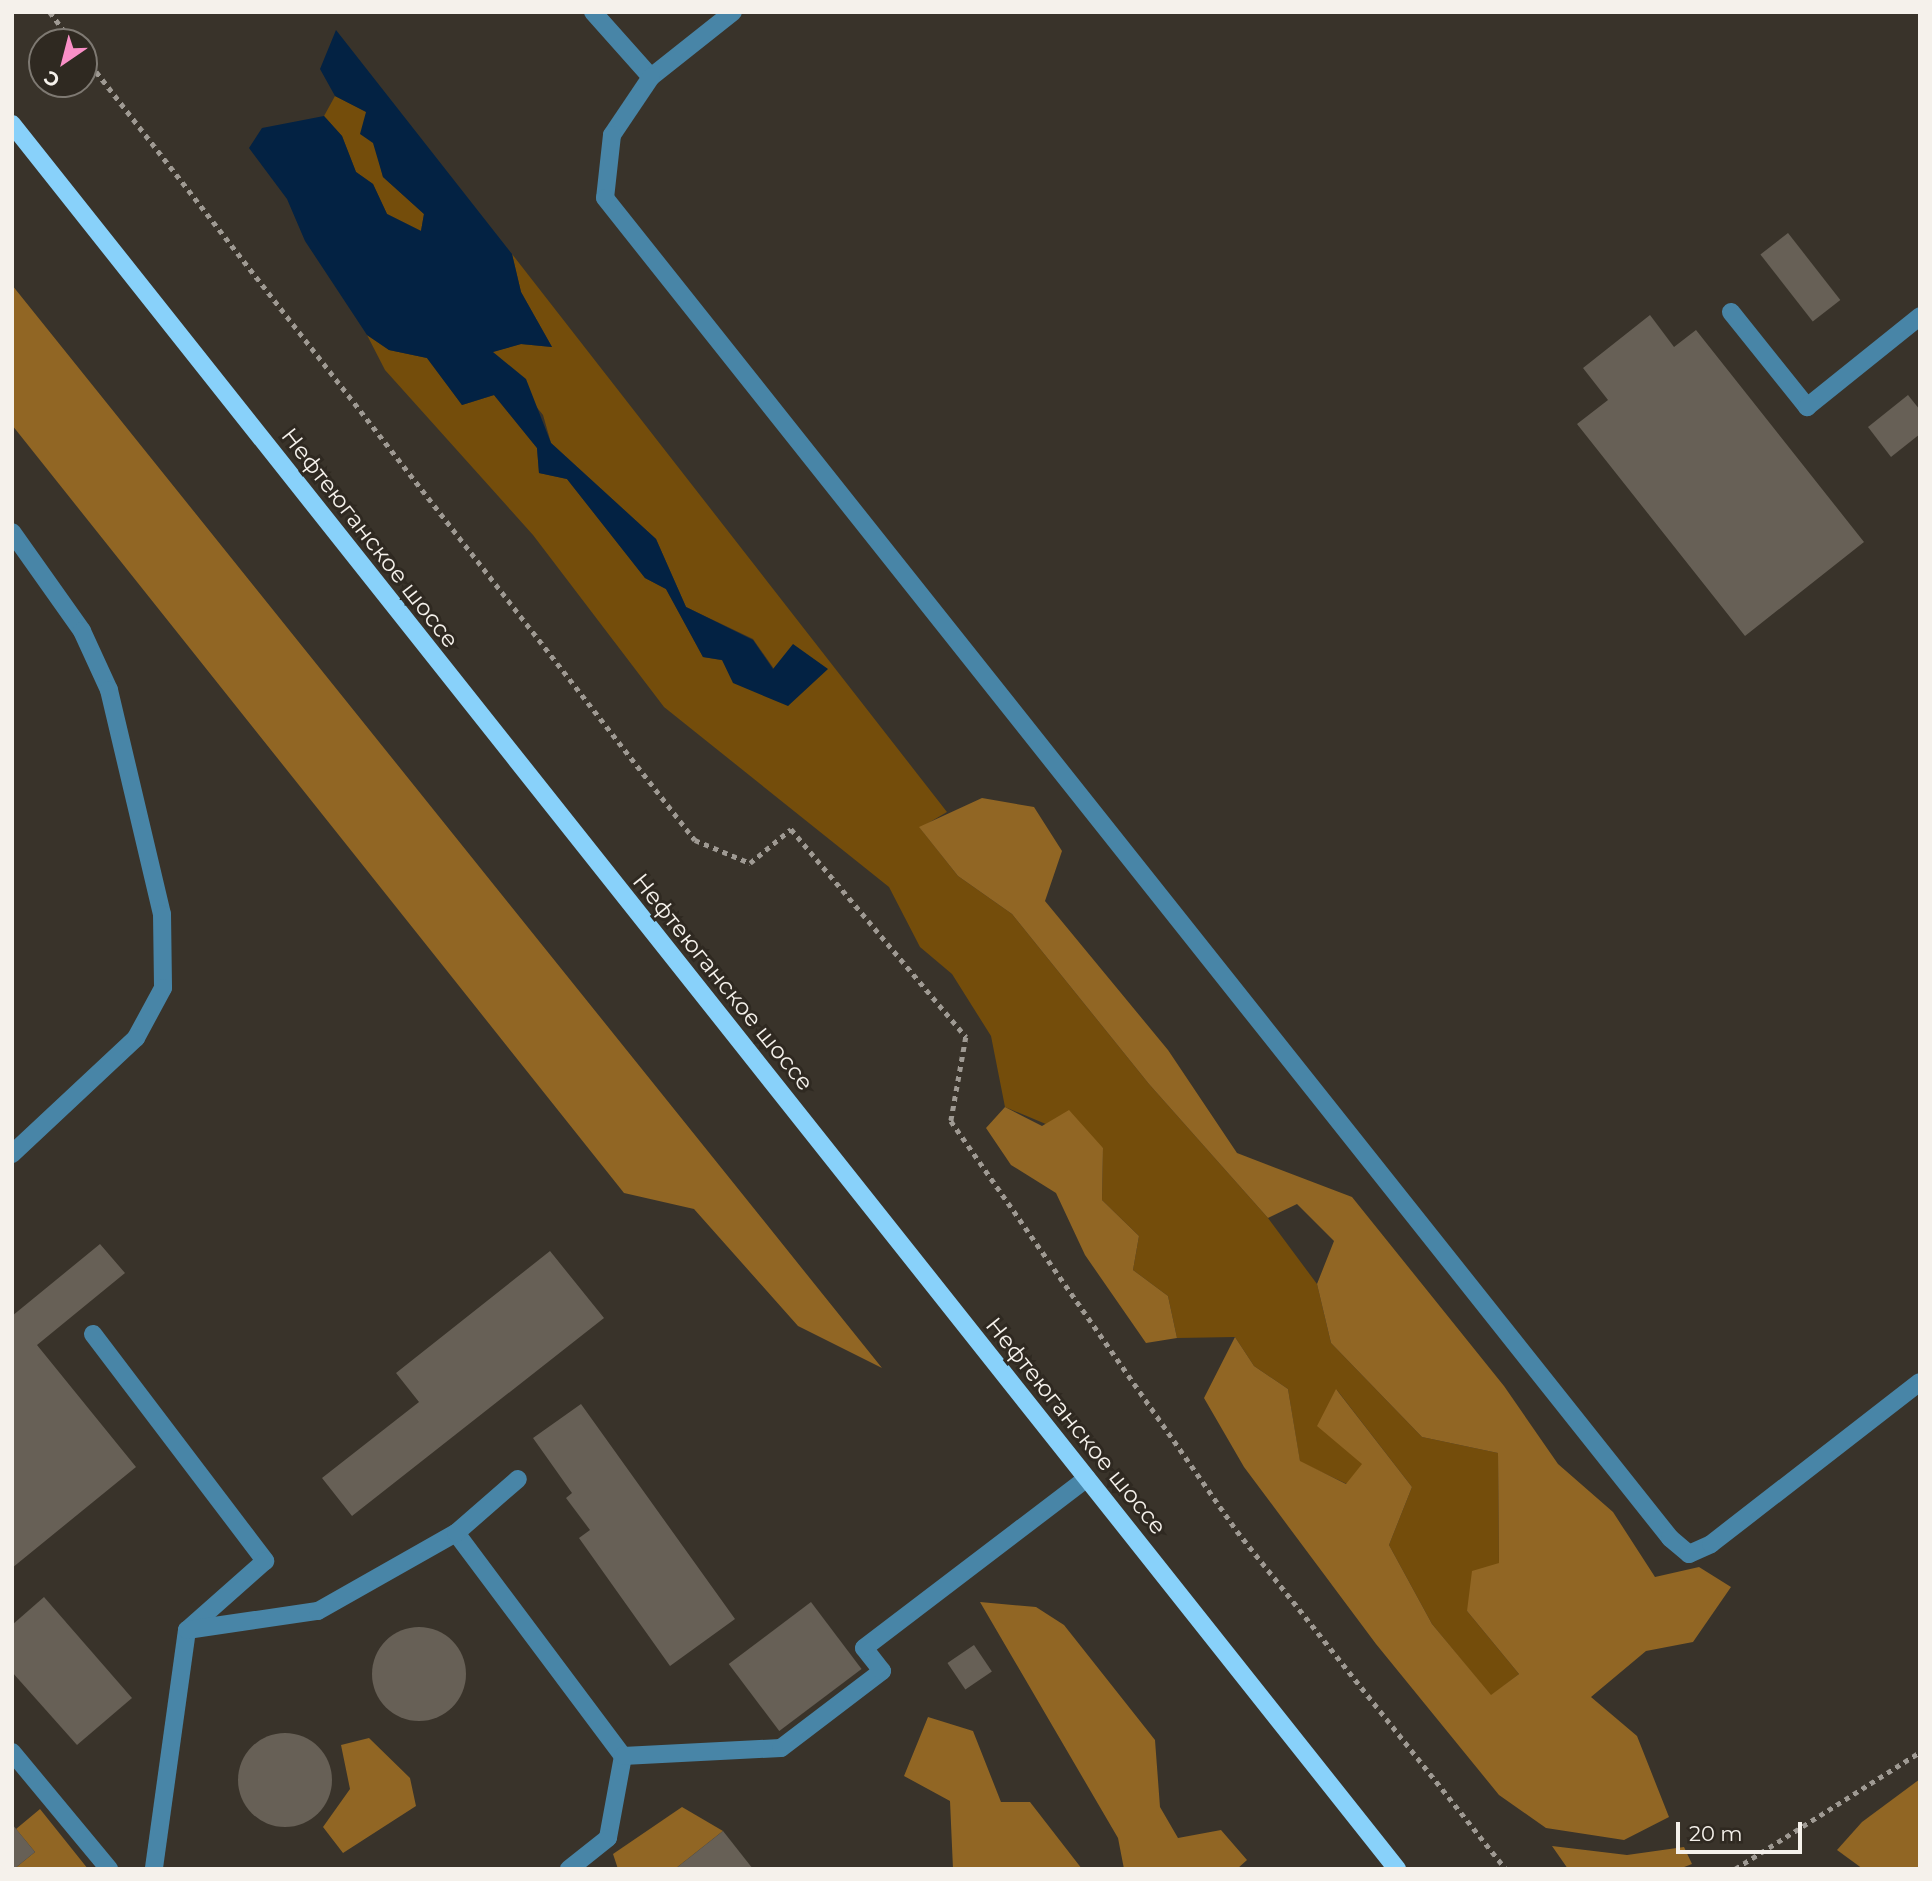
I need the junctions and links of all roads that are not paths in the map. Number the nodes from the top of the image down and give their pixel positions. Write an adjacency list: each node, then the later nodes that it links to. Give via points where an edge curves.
1 (593, 12): 3 (lane)
2 (733, 12): 3 (lane)
3 (651, 77): 10 (lane, via 612,135 605,198 1670,1538 1689,1554 1711,1544)
4 (12, 124): 11 (main road, Нефтеюганское шоссе)
5 (1731, 312): 6 (lane, via 1807,407)
6 (1920, 316)
7 (12, 532): 8 (lane, via 82,631 109,690 162,914 163,988 136,1038)
8 (12, 1154)
9 (93, 1334): 14 (lane, via 265,1561)
10 (1920, 1382)
11 (1087, 1478): 16 (lane, via 864,1648 882,1671 781,1748); 17 (main road, Нефтеюганское шоссе)
12 (518, 1479): 13 (lane)
13 (456, 1533): 14 (lane, via 318,1611); 16 (lane)
14 (187, 1630): 19 (lane)
15 (12, 1752): 18 (lane)
16 (623, 1756): 20 (lane, via 608,1838)
17 (1395, 1866)
18 (108, 1869)
19 (154, 1869)
20 (569, 1869)

